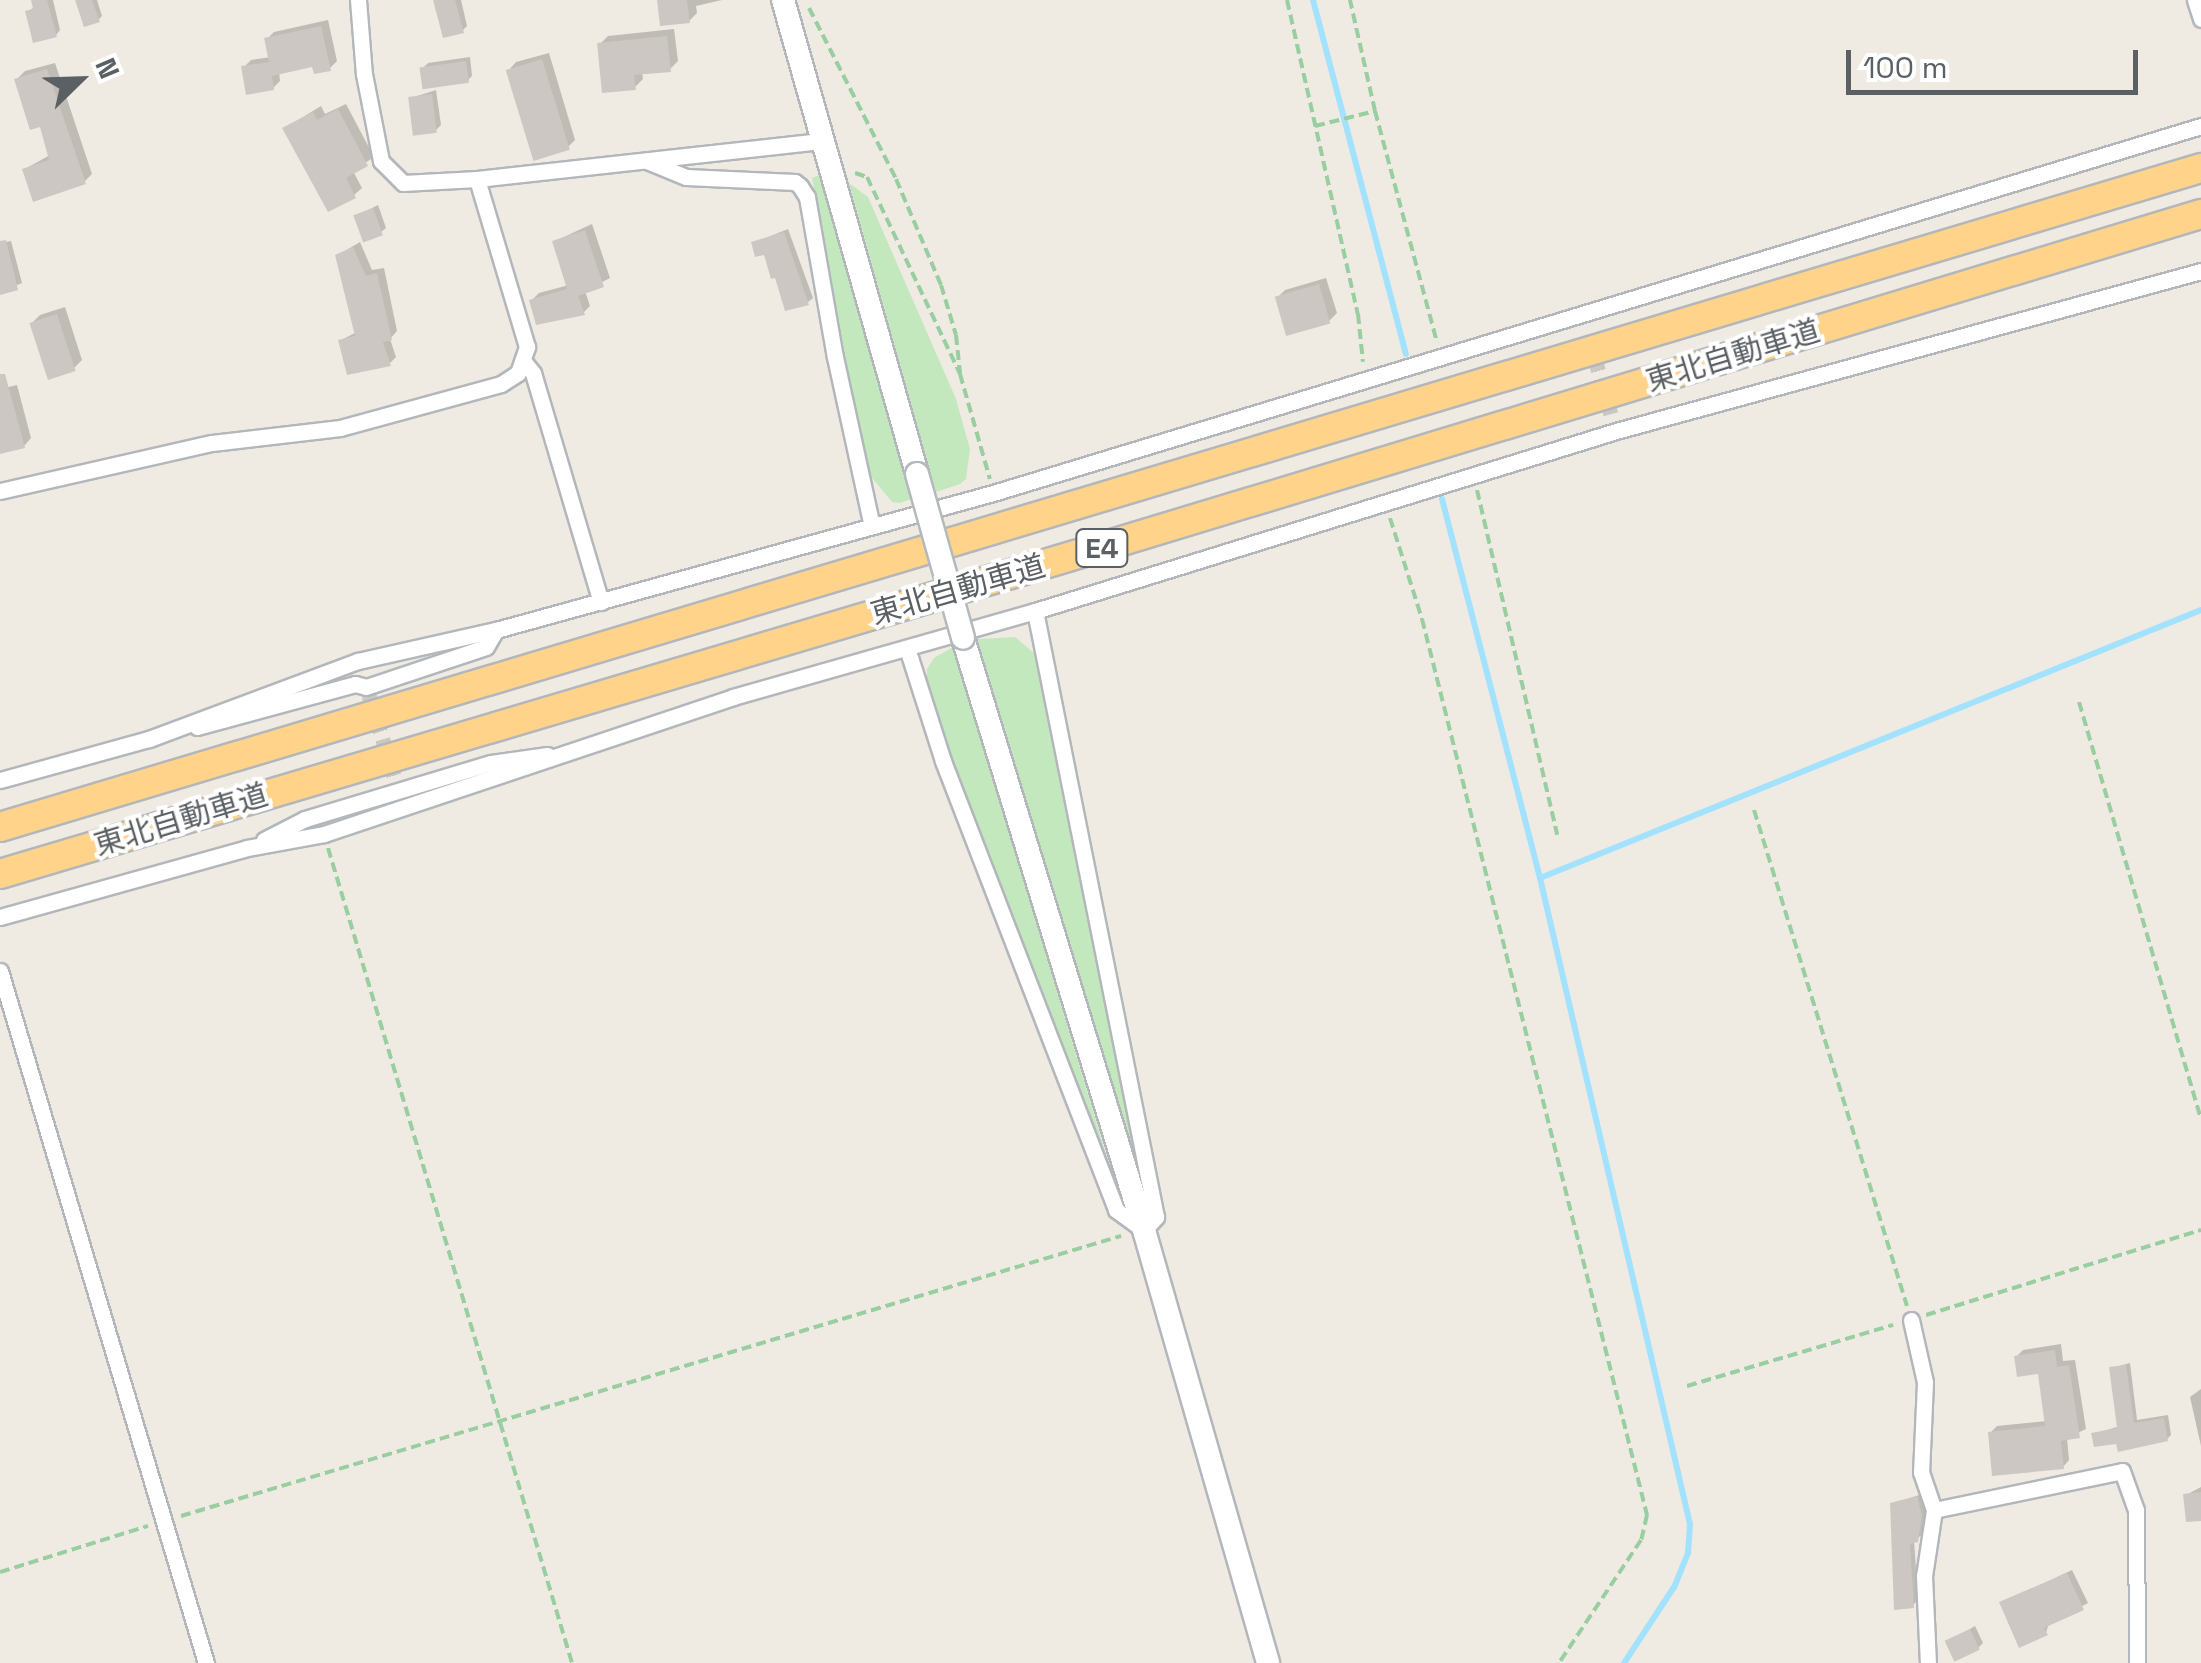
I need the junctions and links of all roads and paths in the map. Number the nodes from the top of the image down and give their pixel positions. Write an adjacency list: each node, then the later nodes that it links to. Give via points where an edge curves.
1 (358, 0): 14 (street, via 381,161 403,183)
2 (783, 0): 11 (street)
3 (804, 0): 21 (path, via 896,178 941,285)
4 (1287, 0): 9 (path)
5 (1350, 0): 8 (path)
6 (2195, 0): 7 (street)
7 (2201, 19)
8 (1375, 111): 9 (path); 19 (path)
9 (1315, 126): 22 (path, via 1358,314)
10 (2201, 126): 17 (street)
11 (824, 152): 12 (street); 21 (path, via 868,177); 47 (street, bridge, via 963,638)
12 (645, 160): 14 (street); 29 (street, via 686,177 795,182 807,197)
13 (2201, 168): 39 (highway, 東北自動車道 / E4)
14 (478, 180): 20 (street, via 527,347)
15 (2201, 214): 43 (highway, 東北自動車道 / E4)
16 (2201, 271): 24 (street)
17 (1583, 316): 18 (street); 19 (street)
18 (1588, 334)
19 (1442, 360): 22 (street)
20 (525, 362): 26 (street, via 501,384 340,428 212,444); 30 (street)
21 (960, 374): 27 (path)
22 (1365, 382): 27 (street)
23 (1611, 414): 24 (street)
24 (1616, 431): 25 (street)
25 (1474, 475): 28 (street); 41 (path)
26 (0, 492)
27 (993, 493): 29 (street)
28 (1385, 504): 31 (street); 58 (path, via 1422,619 1647,1515 1640,1540)
29 (872, 526): 30 (street)
30 (601, 602): 32 (street)
31 (1035, 611): 33 (street); 47 (street, via 1156,1218)
32 (496, 630): 35 (street, via 358,660); 35 (street, via 486,647 367,691 355,684)
33 (908, 648): 36 (street, via 734,697); 47 (street, via 944,761 1116,1210)
34 (2079, 702): 46 (path)
35 (149, 739): 37 (street)
36 (589, 749): 40 (street); 42 (street, via 396,784)
37 (0, 780)
38 (1754, 810): 49 (path)
39 (0, 828)
40 (324, 834): 42 (street); 51 (path)
41 (1557, 836)
42 (247, 848): 44 (street)
43 (0, 874)
44 (0, 917)
45 (0, 971): 53 (street)
46 (2201, 1118)
47 (1144, 1230): 51 (path); 57 (street)
48 (2201, 1230): 49 (path)
49 (1911, 1320): 50 (path); 52 (street, via 1925,1382 1920,1472)
50 (1687, 1386)
51 (500, 1421): 53 (path); 56 (path)
52 (1934, 1510): 59 (street, via 1924,1576); 60 (street, via 2122,1470 2137,1526)
53 (164, 1521): 54 (path); 55 (street)
54 (0, 1572)
55 (206, 1663)
56 (572, 1663)
57 (1268, 1663)
58 (1559, 1663)
59 (1928, 1663)
60 (2136, 1663)

